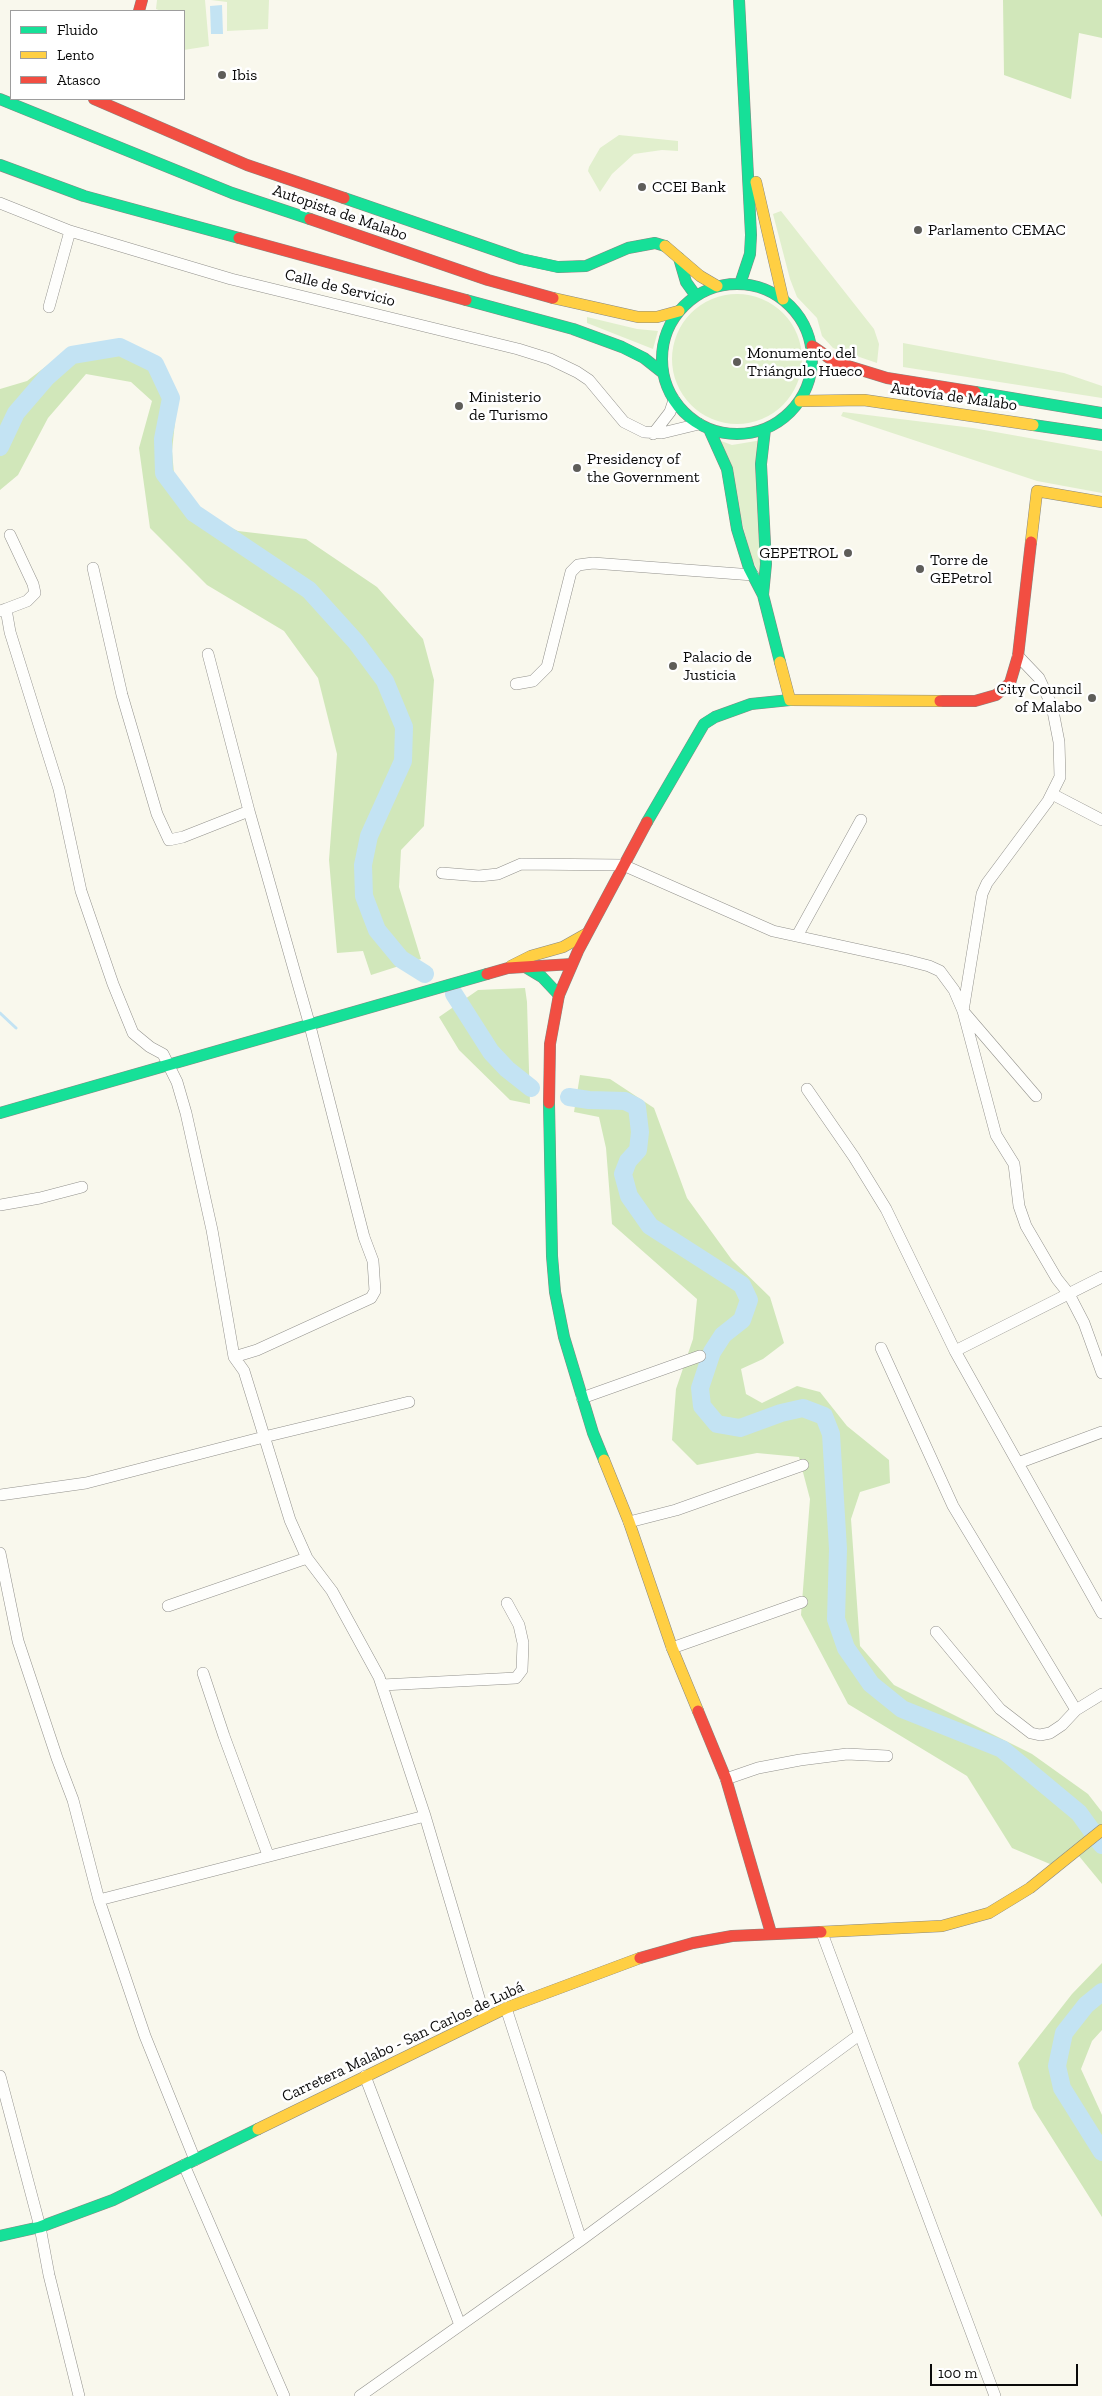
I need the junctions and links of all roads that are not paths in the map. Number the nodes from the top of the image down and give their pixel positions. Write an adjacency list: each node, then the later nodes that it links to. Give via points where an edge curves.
1 (739, 0): 4 (main road)
2 (0, 99): 14 (main road, Autopista de Malabo, via 232,193 488,280 571,304 638,318)
3 (96, 100): 8 (main road, via 247,165 522,259 558,267 586,266 628,248 655,243 666,246)
4 (748, 154): 9 (main road, via 751,243); 12 (main road)
5 (0, 165): 16 (main road, via 84,196 573,329 622,347)
6 (0, 203): 7 (street, Calle de Servicio)
7 (70, 231): 13 (street); 22 (street, Calle de Servicio, via 231,279 550,358 588,380 624,422)
8 (679, 258): 10 (main road); 11 (main road, via 686,282)
9 (740, 284): 10 (main road); 12 (main road, via 762,288)
10 (717, 286): 11 (main road)
11 (696, 296): 14 (main road)
12 (783, 299): 15 (main road, via 802,320)
13 (49, 307)
14 (679, 311): 16 (main road, via 663,346)
15 (812, 346): 18 (main road, via 812,369); 19 (main road, Autovía de Malabo, via 835,362 888,378)
16 (663, 373): 17 (main road)
17 (674, 400): 20 (main road, via 689,417); 22 (street, via 670,412)
18 (800, 400): 21 (main road, via 785,417); 23 (main road, Autovía de Malabo, via 864,400)
19 (1102, 413)
20 (704, 426): 21 (main road, via 732,434); 22 (street); 27 (main road, via 727,469 737,529)
21 (765, 429): 28 (main road, via 761,464 766,564)
22 (653, 434)
23 (1102, 435)
24 (1102, 502): 31 (main road, via 1037,491)
25 (10, 535): 29 (street, via 35,593 27,601)
26 (93, 568): 35 (street, via 122,695 157,814 169,840)
27 (752, 575): 28 (main road); 32 (street, via 593,563 578,565 571,572 548,668 533,680)
28 (763, 595): 33 (main road)
29 (3, 610): 50 (street, via 59,789 81,890 113,984 133,1033 163,1054)
30 (208, 654): 35 (street)
31 (1018, 656): 33 (main road, via 1010,683 996,696 986,699); 34 (street, via 1039,678 1052,706 1062,762 1060,777)
32 (516, 684)
33 (790, 700): 38 (main road, via 751,704 704,724)
34 (1052, 794): 37 (street); 48 (street, via 982,894)
35 (249, 811): 49 (street)
36 (861, 820): 41 (street)
37 (1102, 820)
38 (623, 865): 39 (street, via 521,864 498,874); 40 (main road); 41 (street, via 773,931)
39 (442, 873)
40 (586, 934): 42 (main road); 43 (main road)
41 (797, 936): 48 (street, via 929,966 945,977)
42 (578, 951): 43 (main road); 44 (main road)
43 (546, 952): 45 (main road)
44 (572, 964): 46 (main road); 47 (main road)
45 (508, 968): 46 (main road); 49 (main road)
46 (526, 968): 47 (main road, via 542,977)
47 (559, 995): 63 (main road, via 548,1071 552,1256 559,1315)
48 (963, 1011): 52 (street); 57 (street, via 996,1135 1014,1164 1022,1215 1035,1243)
49 (310, 1026): 50 (main road); 61 (street, via 364,1237 374,1261 375,1291 364,1302 257,1350)
50 (170, 1066): 53 (main road); 61 (street, via 186,1113 202,1181)
51 (807, 1089): 59 (street, via 886,1209)
52 (1036, 1096)
53 (0, 1113)
54 (82, 1187): 55 (street)
55 (0, 1205)
56 (1102, 1277): 57 (street)
57 (1069, 1294): 59 (street); 62 (street, via 1084,1322)
58 (881, 1348): 82 (street, via 953,1506)
59 (955, 1351): 67 (street)
60 (700, 1356): 63 (street)
61 (234, 1357): 66 (street, via 244,1371)
62 (1102, 1373)
63 (582, 1398): 70 (main road)
64 (409, 1402): 66 (street)
65 (1102, 1432): 67 (street)
66 (264, 1437): 69 (street, via 86,1483); 72 (street, via 290,1520)
67 (1018, 1463): 76 (street)
68 (803, 1465): 70 (street, via 676,1510)
69 (0, 1495)
70 (629, 1522): 78 (main road)
71 (0, 1553): 88 (street, via 18,1641 73,1800)
72 (307, 1558): 75 (street); 80 (street, via 332,1591)
73 (802, 1602): 78 (street)
74 (507, 1603): 80 (street, via 519,1625 523,1643 522,1670 516,1678)
75 (168, 1606)
76 (1102, 1613)
77 (936, 1632): 82 (street, via 1000,1709 1031,1733 1050,1733 1062,1726)
78 (672, 1648): 84 (main road)
79 (203, 1673): 87 (street)
80 (382, 1685): 85 (street)
81 (1102, 1694): 82 (street)
82 (1076, 1710)
83 (887, 1756): 84 (street, via 847,1754 800,1760 758,1768)
84 (726, 1779): 89 (main road)
85 (425, 1816): 87 (street); 92 (street)
86 (1102, 1830): 90 (main road, Carretera Malabo - San Carlos de Lubá, via 1030,1888 973,1918 942,1926)
87 (268, 1855): 88 (street)
88 (99, 1900): 96 (street, via 145,2036)
89 (771, 1933): 90 (main road, Carretera Malabo - San Carlos de Lubá); 91 (main road, Carretera Malabo - San Carlos de Lubá, via 693,1943 627,1962)
90 (822, 1933): 93 (street)
91 (506, 2008): 92 (main road, Carretera Malabo - San Carlos de Lubá); 100 (street)
92 (485, 2018): 95 (main road, Carretera Malabo - San Carlos de Lubá)
93 (859, 2035): 100 (street); 105 (street)
94 (0, 2076): 98 (street)
95 (365, 2076): 96 (main road, Carretera Malabo - San Carlos de Lubá); 101 (street)
96 (195, 2160): 97 (main road, Carretera Malabo - San Carlos de Lubá)
97 (184, 2165): 98 (main road, Carretera Malabo - San Carlos de Lubá, via 113,2200); 103 (street)
98 (40, 2226): 99 (main road, Carretera Malabo - San Carlos de Lubá); 102 (street)
99 (0, 2236)
100 (581, 2240): 101 (street)
101 (460, 2325): 104 (street)
102 (79, 2396)
103 (284, 2396)
104 (360, 2396)
105 (995, 2396)

